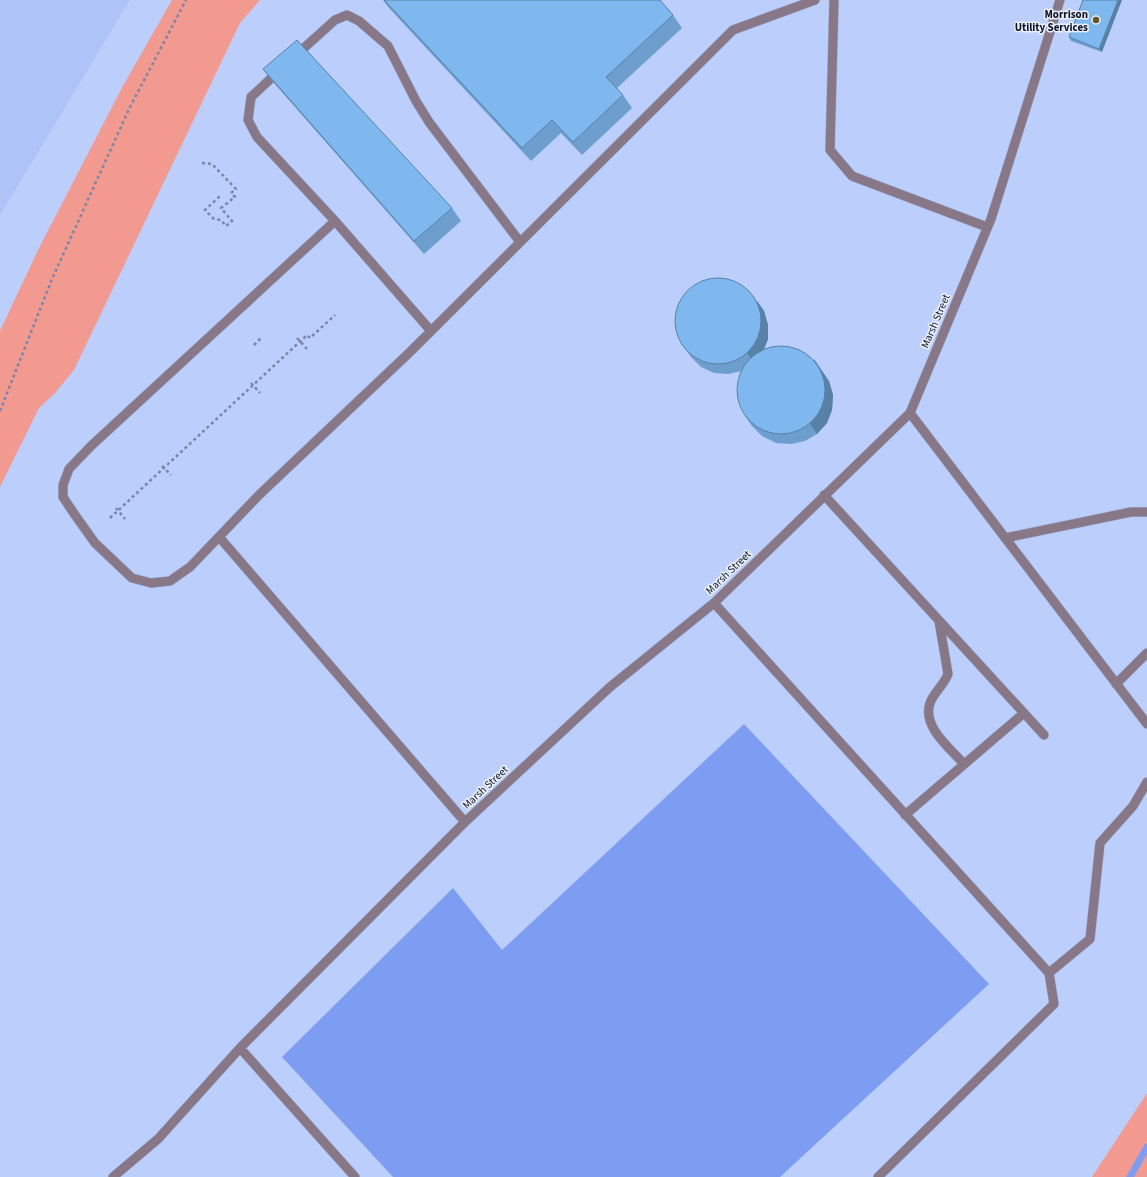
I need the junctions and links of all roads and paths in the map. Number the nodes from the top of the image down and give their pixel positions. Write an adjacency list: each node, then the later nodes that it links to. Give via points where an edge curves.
1 (186, 0): 19 (path, via 130,107 52,279)
2 (815, 0): 9 (lane, via 733,30)
3 (834, 0): 8 (lane, via 830,150 852,176)
4 (1060, 0): 8 (lane, Marsh Street)
5 (202, 163): 6 (path, via 212,164 236,189 231,193 235,197 221,208 232,221 226,226 205,210)
6 (221, 195)
7 (335, 221): 9 (lane, via 257,137 248,120 251,97 335,20 347,14 388,46 429,122); 11 (lane); 29 (lane, via 68,469 63,485 63,497 96,543 132,578 151,583 170,581 190,567)
8 (987, 227): 20 (lane, Marsh Street)
9 (520, 242): 11 (lane)
10 (335, 315): 14 (path, via 310,338 307,335)
11 (430, 331): 29 (lane, via 259,495)
12 (261, 338): 15 (path)
13 (297, 338): 14 (path)
14 (300, 342): 16 (path); 17 (path)
15 (254, 345)
16 (307, 349)
17 (252, 384): 18 (path); 21 (path)
18 (260, 393)
19 (0, 411)
20 (910, 413): 23 (lane, Marsh Street); 30 (lane)
21 (163, 467): 22 (path); 25 (path)
22 (171, 475)
23 (824, 495): 31 (lane, Marsh Street); 32 (lane)
24 (116, 508): 25 (path)
25 (118, 511): 27 (path); 28 (path)
26 (1147, 512): 30 (lane, via 1131,512)
27 (110, 518)
28 (125, 519)
29 (220, 538): 41 (lane)
30 (1005, 538): 34 (lane)
31 (714, 603): 40 (lane); 41 (lane, Marsh Street, via 610,687)
32 (939, 621): 35 (lane); 38 (lane, via 948,674 930,704 930,722)
33 (1147, 653): 34 (lane)
34 (1116, 684): 36 (lane)
35 (1024, 713): 37 (lane); 38 (lane)
36 (1147, 724)
37 (1044, 735)
38 (964, 764): 40 (lane)
39 (1147, 782): 42 (lane, via 1133,806 1100,843 1090,939)
40 (905, 814): 42 (lane)
41 (465, 822): 43 (lane, Marsh Street)
42 (1049, 973): 46 (lane, via 1054,1004)
43 (240, 1048): 44 (lane, Marsh Street, via 158,1139); 45 (lane)
44 (113, 1177)
45 (355, 1177)
46 (878, 1177)

